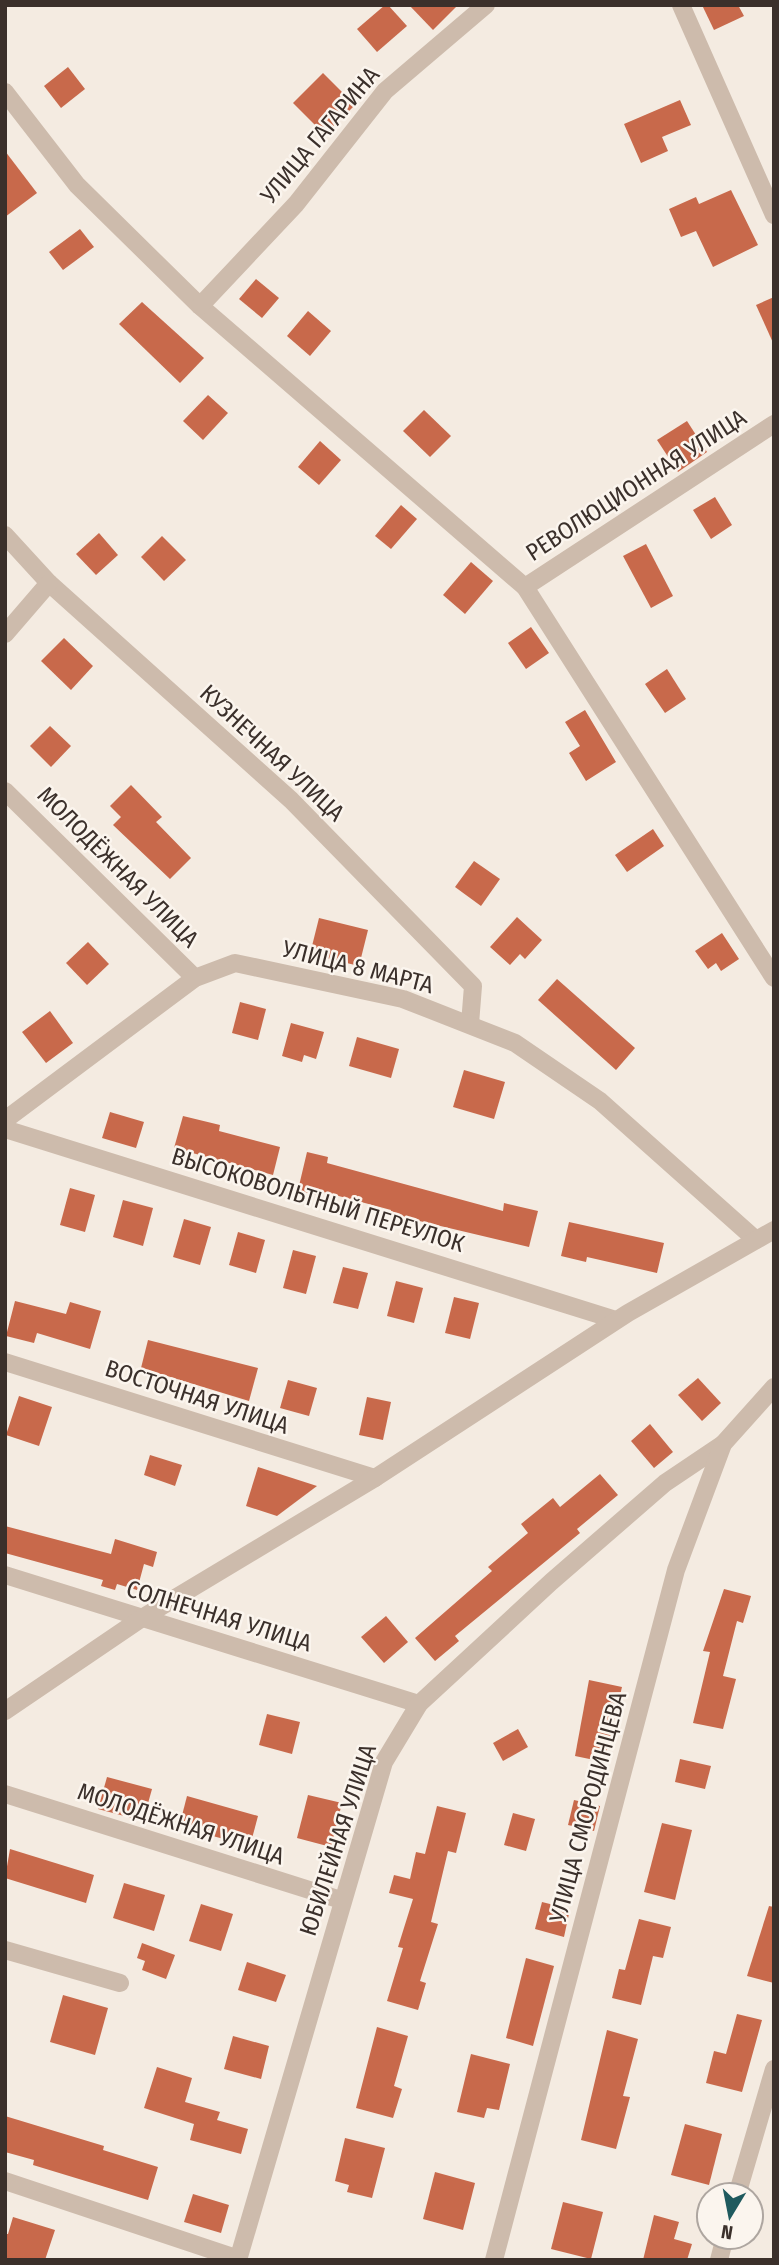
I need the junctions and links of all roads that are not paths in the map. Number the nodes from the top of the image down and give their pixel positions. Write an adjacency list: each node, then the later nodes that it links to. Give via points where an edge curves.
1 (486, 5): 5 (street, УЛИЦА ГАГАРИНА, via 385,91 296,204)
2 (681, 5): 4 (street)
3 (5, 92): 5 (street, via 77,185)
4 (774, 215)
5 (200, 306): 9 (street)
6 (774, 424): 9 (street, РЕВОЛЮЦИОННАЯ УЛИЦА)
7 (5, 535): 8 (street, КУЗНЕЧНАЯ УЛИЦА)
8 (49, 583): 10 (street); 14 (street, КУЗНЕЧНАЯ УЛИЦА, via 291,800 473,986)
9 (525, 587): 13 (street)
10 (5, 634)
11 (5, 791): 12 (street, МОЛОДЁЖНАЯ УЛИЦА)
12 (195, 978): 14 (street, УЛИЦА 8 МАРТА, via 235,963 403,999); 15 (street, УЛИЦА 8 МАРТА)
13 (774, 978)
14 (470, 1024): 18 (street, УЛИЦА 8 МАРТА, via 515,1043 600,1101)
15 (5, 1120)
16 (5, 1129): 19 (street, ВЫСОКОВОЛЬТНЫЙ ПЕРЕУЛОК)
17 (774, 1230): 18 (street)
18 (756, 1240): 19 (street)
19 (616, 1320): 23 (street)
20 (5, 1362): 23 (street, ВОСТОЧНАЯ УЛИЦА)
21 (774, 1387): 22 (street, УЛИЦА СМОРОДИНЦЕВА)
22 (723, 1444): 26 (street, ЮБИЛЕЙНАЯ УЛИЦА, via 655,1492); 36 (street, УЛИЦА СМОРОДИНЦЕВА, via 676,1570)
23 (375, 1478): 25 (street)
24 (5, 1574): 25 (street, СОЛНЕЧНАЯ УЛИЦА)
25 (142, 1618): 26 (street, СОЛНЕЧНАЯ УЛИЦА); 27 (street)
26 (419, 1704): 29 (street, ЮБИЛЕЙНАЯ УЛИЦА, via 384,1762)
27 (5, 1711)
28 (5, 1794): 29 (street, МОЛОДЁЖНАЯ УЛИЦА)
29 (341, 1900): 35 (street, ЮБИЛЕЙНАЯ УЛИЦА)
30 (5, 1950): 31 (street)
31 (120, 1983)
32 (774, 2069): 34 (street)
33 (5, 2181): 35 (street)
34 (741, 2181)
35 (239, 2259)
36 (494, 2260)

